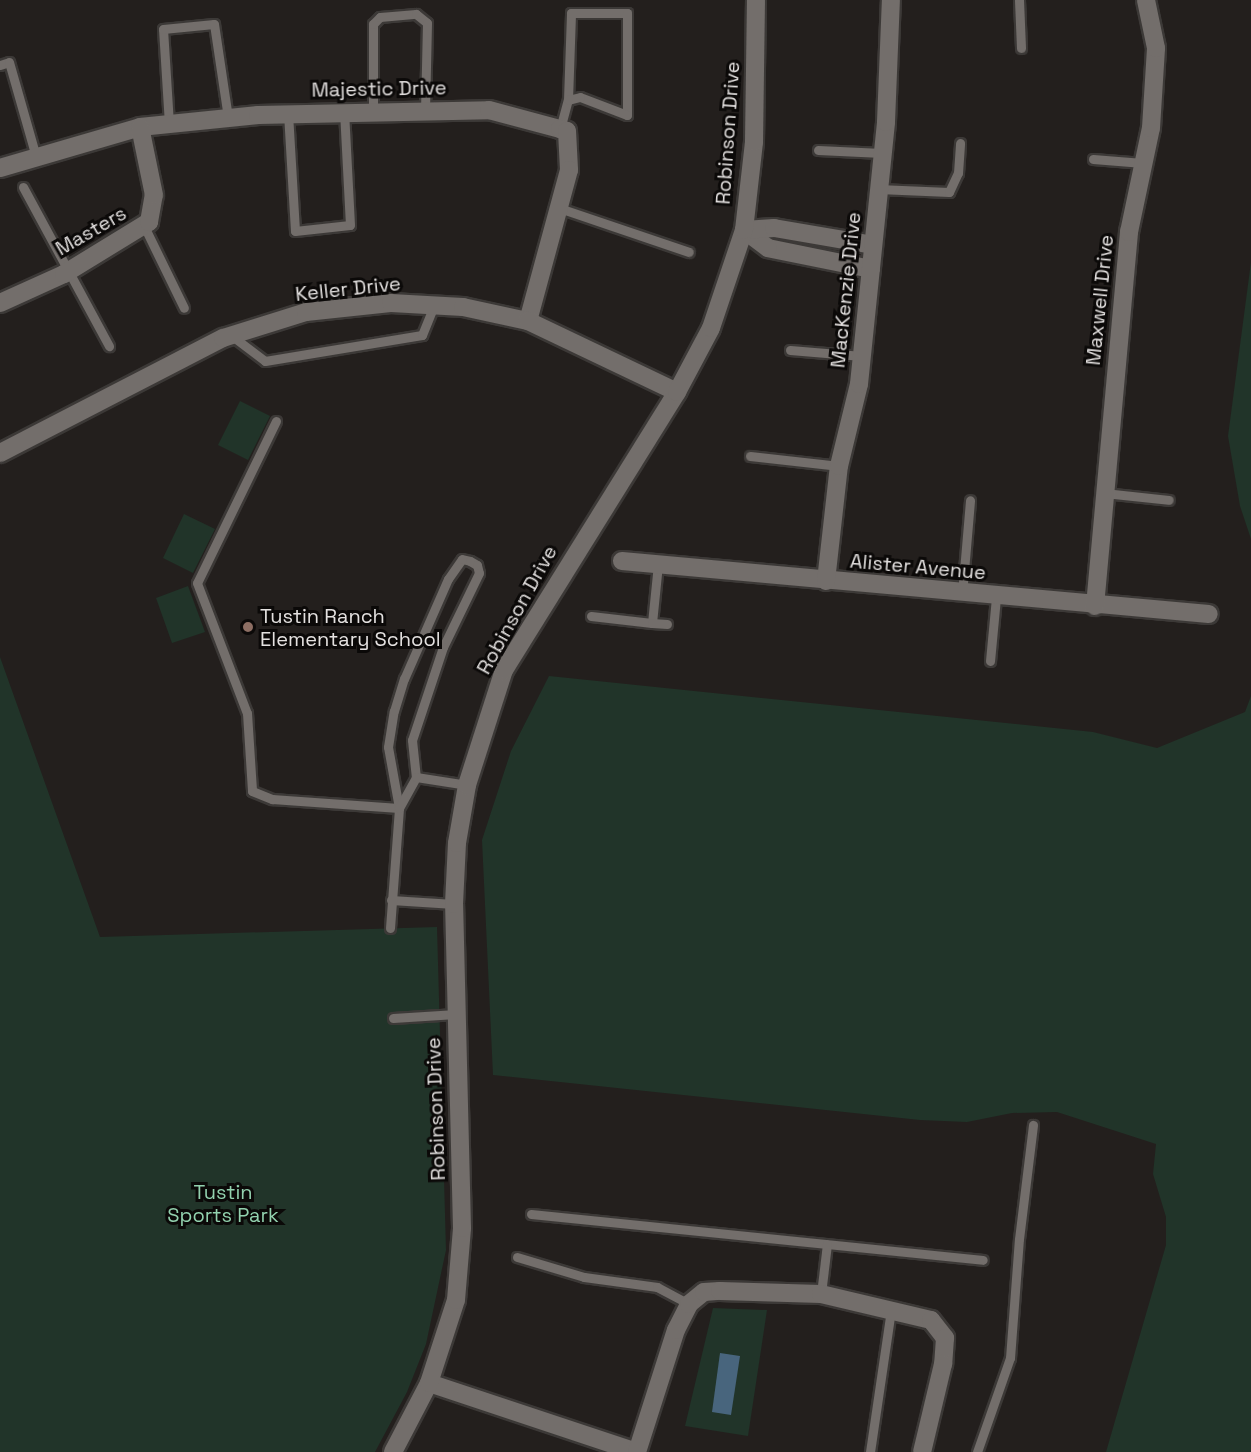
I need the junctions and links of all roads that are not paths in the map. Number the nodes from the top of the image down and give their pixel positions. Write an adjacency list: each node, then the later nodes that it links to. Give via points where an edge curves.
1 (756, 0): 27 (street, Robinson Drive, via 754,142)
2 (891, 0): 18 (street, MacKenzie Drive)
3 (1018, 0): 5 (lane)
4 (1146, 0): 21 (street, Maxwell Drive, via 1156,48 1151,128)
5 (1021, 48)
6 (0, 64): 19 (lane, via 9,62)
7 (568, 100): 7 (lane, via 570,13 627,13 627,115 580,97); 15 (lane)
8 (425, 110): 10 (street, Majestic Drive); 10 (lane, via 427,23 416,14 380,17 373,24); 15 (street, Majestic Drive, via 489,110)
9 (344, 111): 10 (street, Majestic Drive); 11 (street, Majestic Drive); 11 (lane, via 350,225 295,231)
10 (373, 111)
11 (288, 113): 12 (street, Majestic Drive)
12 (228, 118): 13 (street, Majestic Drive); 13 (lane, via 214,24 163,28)
13 (169, 124): 14 (street, Majestic Drive)
14 (140, 127): 19 (street, Majestic Drive); 26 (street, Masters, via 154,195 153,212)
15 (560, 129): 25 (street, via 567,131 569,170)
16 (960, 143): 24 (lane, via 958,173 949,192)
17 (818, 150): 18 (lane)
18 (882, 153): 24 (street, MacKenzie Drive)
19 (36, 157): 22 (street, Majestic Drive)
20 (1094, 159): 21 (lane)
21 (1143, 164): 45 (street, Maxwell Drive, via 1129,232)
22 (0, 168)
23 (23, 187): 31 (lane)
24 (878, 189): 28 (street, MacKenzie Drive)
25 (559, 208): 29 (lane); 35 (street)
26 (144, 226): 31 (street, Masters); 34 (lane)
27 (744, 230): 28 (street, via 774,228); 30 (street, via 768,248); 40 (street, Robinson Drive, via 711,328)
28 (873, 245): 30 (street, MacKenzie Drive)
29 (688, 252)
30 (871, 269): 39 (street, MacKenzie Drive)
31 (70, 270): 32 (street, Masters); 37 (lane)
32 (0, 303)
33 (434, 305): 35 (street, Keller Drive); 36 (street, Keller Drive, via 391,303 306,312); 36 (lane, via 422,335 265,361)
34 (184, 308)
35 (528, 321): 40 (street, Keller Drive)
36 (232, 336): 42 (street, Keller Drive)
37 (109, 346)
38 (790, 350): 39 (lane)
39 (862, 356): 44 (street, MacKenzie Drive)
40 (677, 392): 60 (street, Robinson Drive, via 504,670)
41 (276, 421): 61 (lane, via 197,583 247,713 252,791 272,799)
42 (0, 453)
43 (750, 456): 44 (lane)
44 (839, 466): 50 (street, MacKenzie Drive)
45 (1104, 493): 47 (lane); 53 (street, Maxwell Drive)
46 (970, 500): 51 (lane)
47 (1169, 500)
48 (622, 561): 49 (street, Alister Avenue)
49 (658, 564): 50 (street, Alister Avenue); 56 (lane)
50 (826, 581): 51 (street, Alister Avenue)
51 (962, 594): 52 (street, Alister Avenue)
52 (996, 597): 53 (street, Alister Avenue); 58 (lane)
53 (1095, 606): 54 (street, Alister Avenue)
54 (1209, 614)
55 (591, 616): 56 (lane)
56 (652, 623): 57 (lane)
57 (667, 624)
58 (990, 661)
59 (416, 777): 60 (lane); 61 (lane); 61 (lane, via 412,740 443,647 478,573 477,565 462,559 448,579 394,711 388,747)
60 (467, 784): 63 (street, Robinson Drive)
61 (399, 807): 62 (lane)
62 (391, 900): 63 (lane); 64 (lane)
63 (454, 904): 65 (street, Robinson Drive)
64 (390, 928)
65 (456, 1014): 66 (lane); 75 (street, Robinson Drive, via 462,1228 456,1300)
66 (393, 1018)
67 (1033, 1125): 80 (lane, via 1010,1358)
68 (531, 1214): 69 (lane)
69 (827, 1244): 71 (lane); 72 (lane)
70 (517, 1257): 73 (lane, via 584,1277 657,1287)
71 (982, 1260)
72 (821, 1294): 73 (street, via 704,1292); 74 (street)
73 (689, 1304): 78 (street, via 676,1330)
74 (891, 1309): 76 (street, via 931,1320 945,1338); 79 (lane)
75 (429, 1383): 77 (street, Robinson Drive); 78 (street)
76 (926, 1451)
77 (393, 1452)
78 (637, 1452)
79 (870, 1452)
80 (978, 1452)

